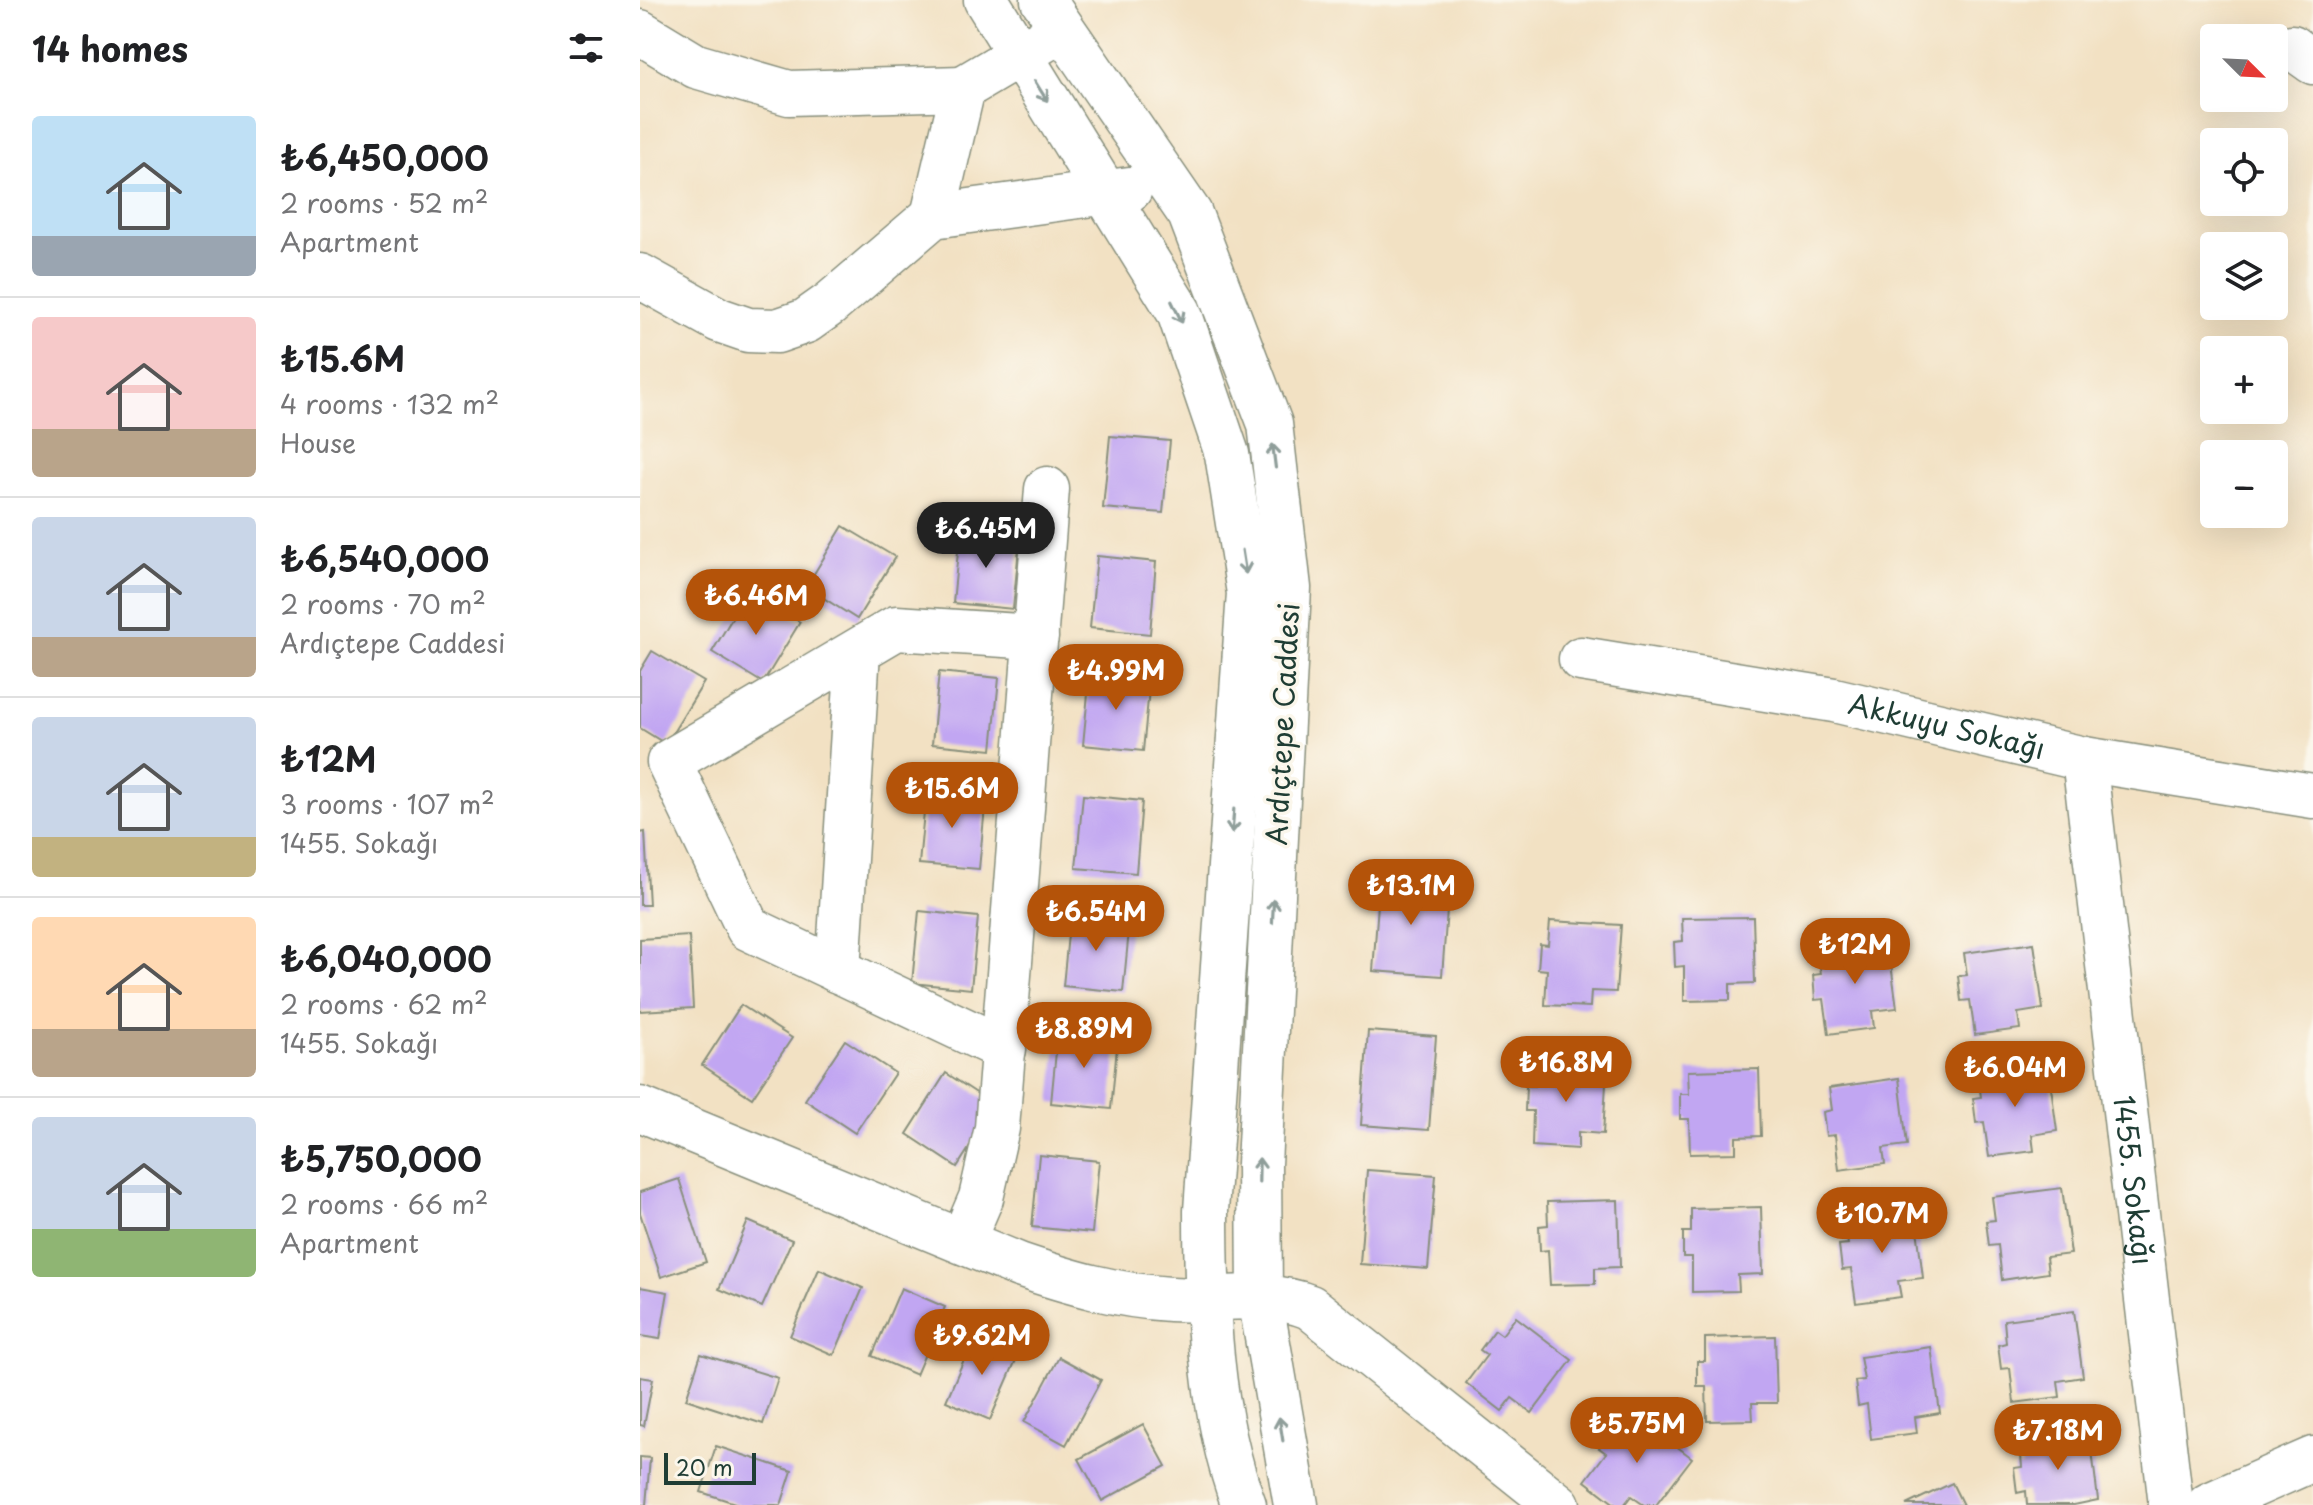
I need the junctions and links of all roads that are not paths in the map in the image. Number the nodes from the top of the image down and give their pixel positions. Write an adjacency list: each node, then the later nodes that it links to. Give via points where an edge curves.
1 (986, 0): 4 (street)
2 (1051, 15): 4 (street); 6 (street, Ardıçtepe Caddesi)
3 (640, 32): 5 (street, via 696,66 789,93)
4 (1019, 54): 5 (street); 7 (street, one-way to 7)
5 (963, 88): 8 (street)
6 (1168, 184): 7 (street); 20 (street, Ardıçtepe Caddesi, one-way to 6, via 1259,1164 1289,588 1270,424 1190,214)
7 (1104, 192): 8 (street); 21 (street, one-way to 21, via 1179,312 1227,454 1249,593 1206,1211)
8 (933, 216): 9 (street, via 830,304 806,321 777,331 748,330 719,320)
9 (640, 276)
10 (1047, 489): 11 (street)
11 (1036, 637): 12 (street, via 896,628); 17 (street)
12 (858, 651): 16 (street); 16 (street, via 669,762 748,928)
13 (1581, 659): 14 (street, Akkuyu Sokağı, via 1834,700)
14 (2084, 759): 15 (street, Akkuyu Sokağı); 26 (street, 1455. Sokağı)
15 (2313, 796)
16 (838, 971): 17 (street)
17 (1004, 1049): 19 (street, via 991,1163)
18 (640, 1109): 19 (street)
19 (963, 1240): 21 (street, via 1076,1284 1136,1296)
20 (1260, 1297): 21 (street); 24 (street, Ardıçtepe Caddesi, one-way to 20); 25 (street, via 1296,1302 1323,1316)
21 (1206, 1300): 23 (street, via 1229,1466)
22 (2313, 1459): 27 (street)
23 (1244, 1505)
24 (1296, 1505)
25 (1558, 1505)
26 (2171, 1505)
27 (2209, 1505)

